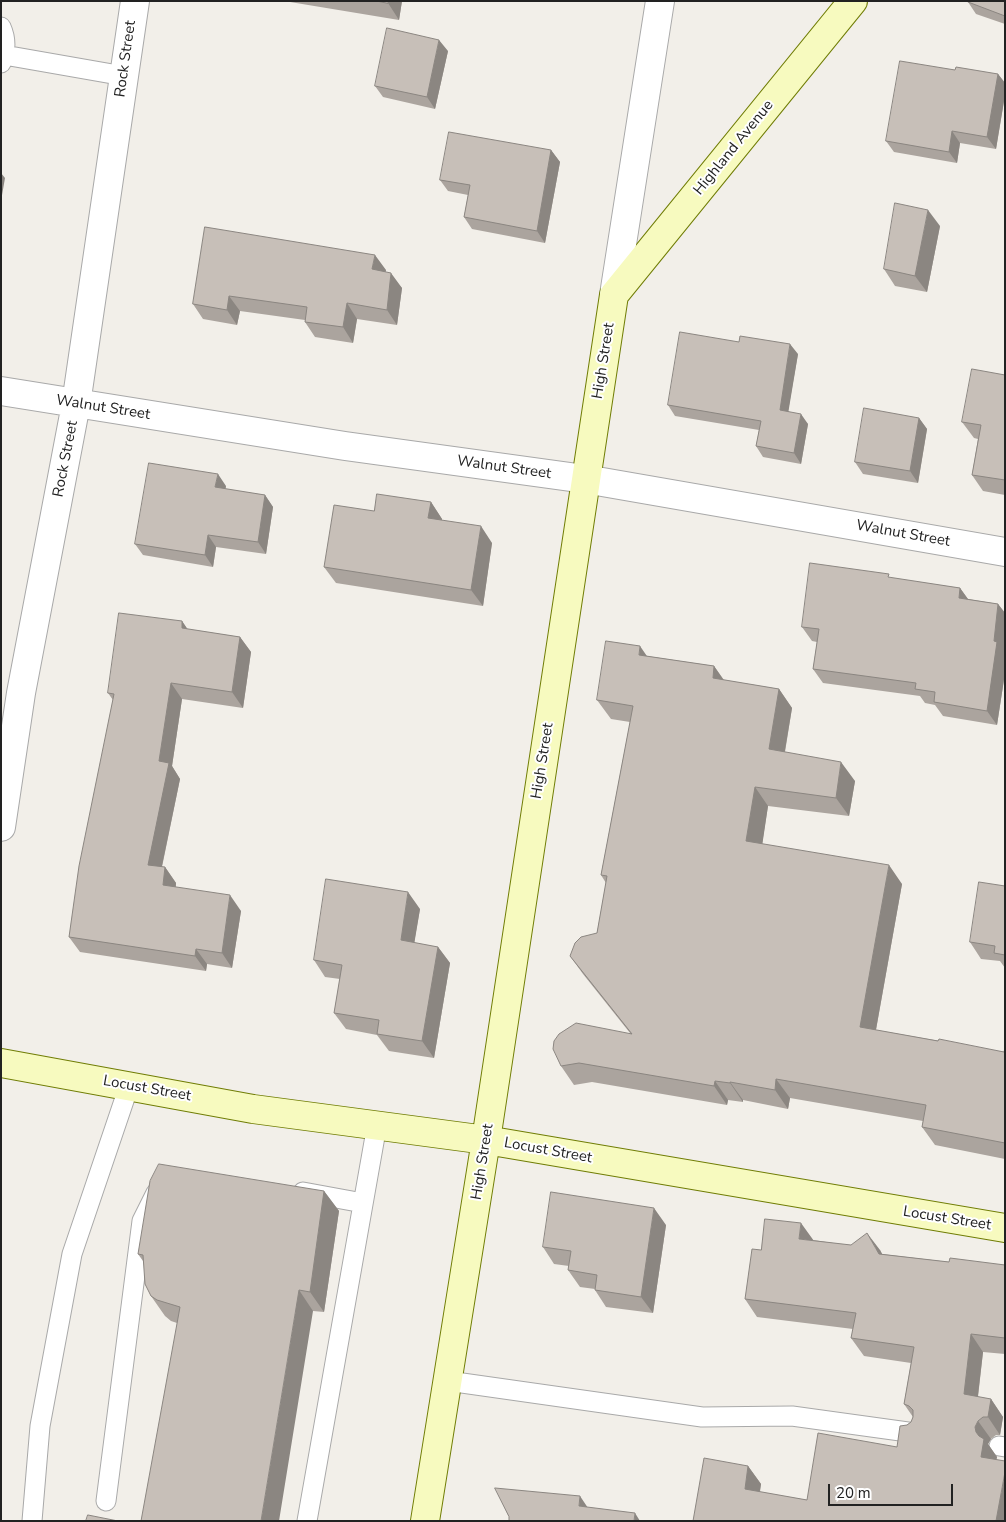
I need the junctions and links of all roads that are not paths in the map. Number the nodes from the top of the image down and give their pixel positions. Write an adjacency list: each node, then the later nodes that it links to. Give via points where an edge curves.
1 (135, 1): 6 (street, Rock Street)
2 (660, 1): 7 (street, High Street)
3 (853, 1): 7 (street, Highland Avenue)
4 (1, 27): 5 (lane)
5 (3, 59): 6 (lane)
6 (124, 76): 9 (street, Rock Street)
7 (614, 295): 10 (street, High Street)
8 (1, 391): 9 (street, Walnut Street)
9 (76, 404): 10 (street, Walnut Street); 12 (street, Rock Street, via 21,693)
10 (585, 479): 11 (street, Walnut Street); 16 (street, High Street)
11 (1005, 552)
12 (1, 827)
13 (1, 1063): 14 (street, Locust Street)
14 (129, 1086): 15 (street, Locust Street, via 253,1109); 24 (lane, via 72,1254 40,1426)
15 (377, 1125): 16 (street, Locust Street); 19 (lane)
16 (486, 1140): 20 (street, Locust Street); 21 (street, High Street)
17 (166, 1175): 23 (lane, via 142,1221)
18 (286, 1189): 19 (lane)
19 (363, 1204): 25 (lane)
20 (1005, 1228)
21 (448, 1381): 22 (lane, via 702,1417 792,1416); 26 (street, High Street)
22 (915, 1433)
23 (106, 1501)
24 (32, 1521)
25 (307, 1521)
26 (425, 1521)

